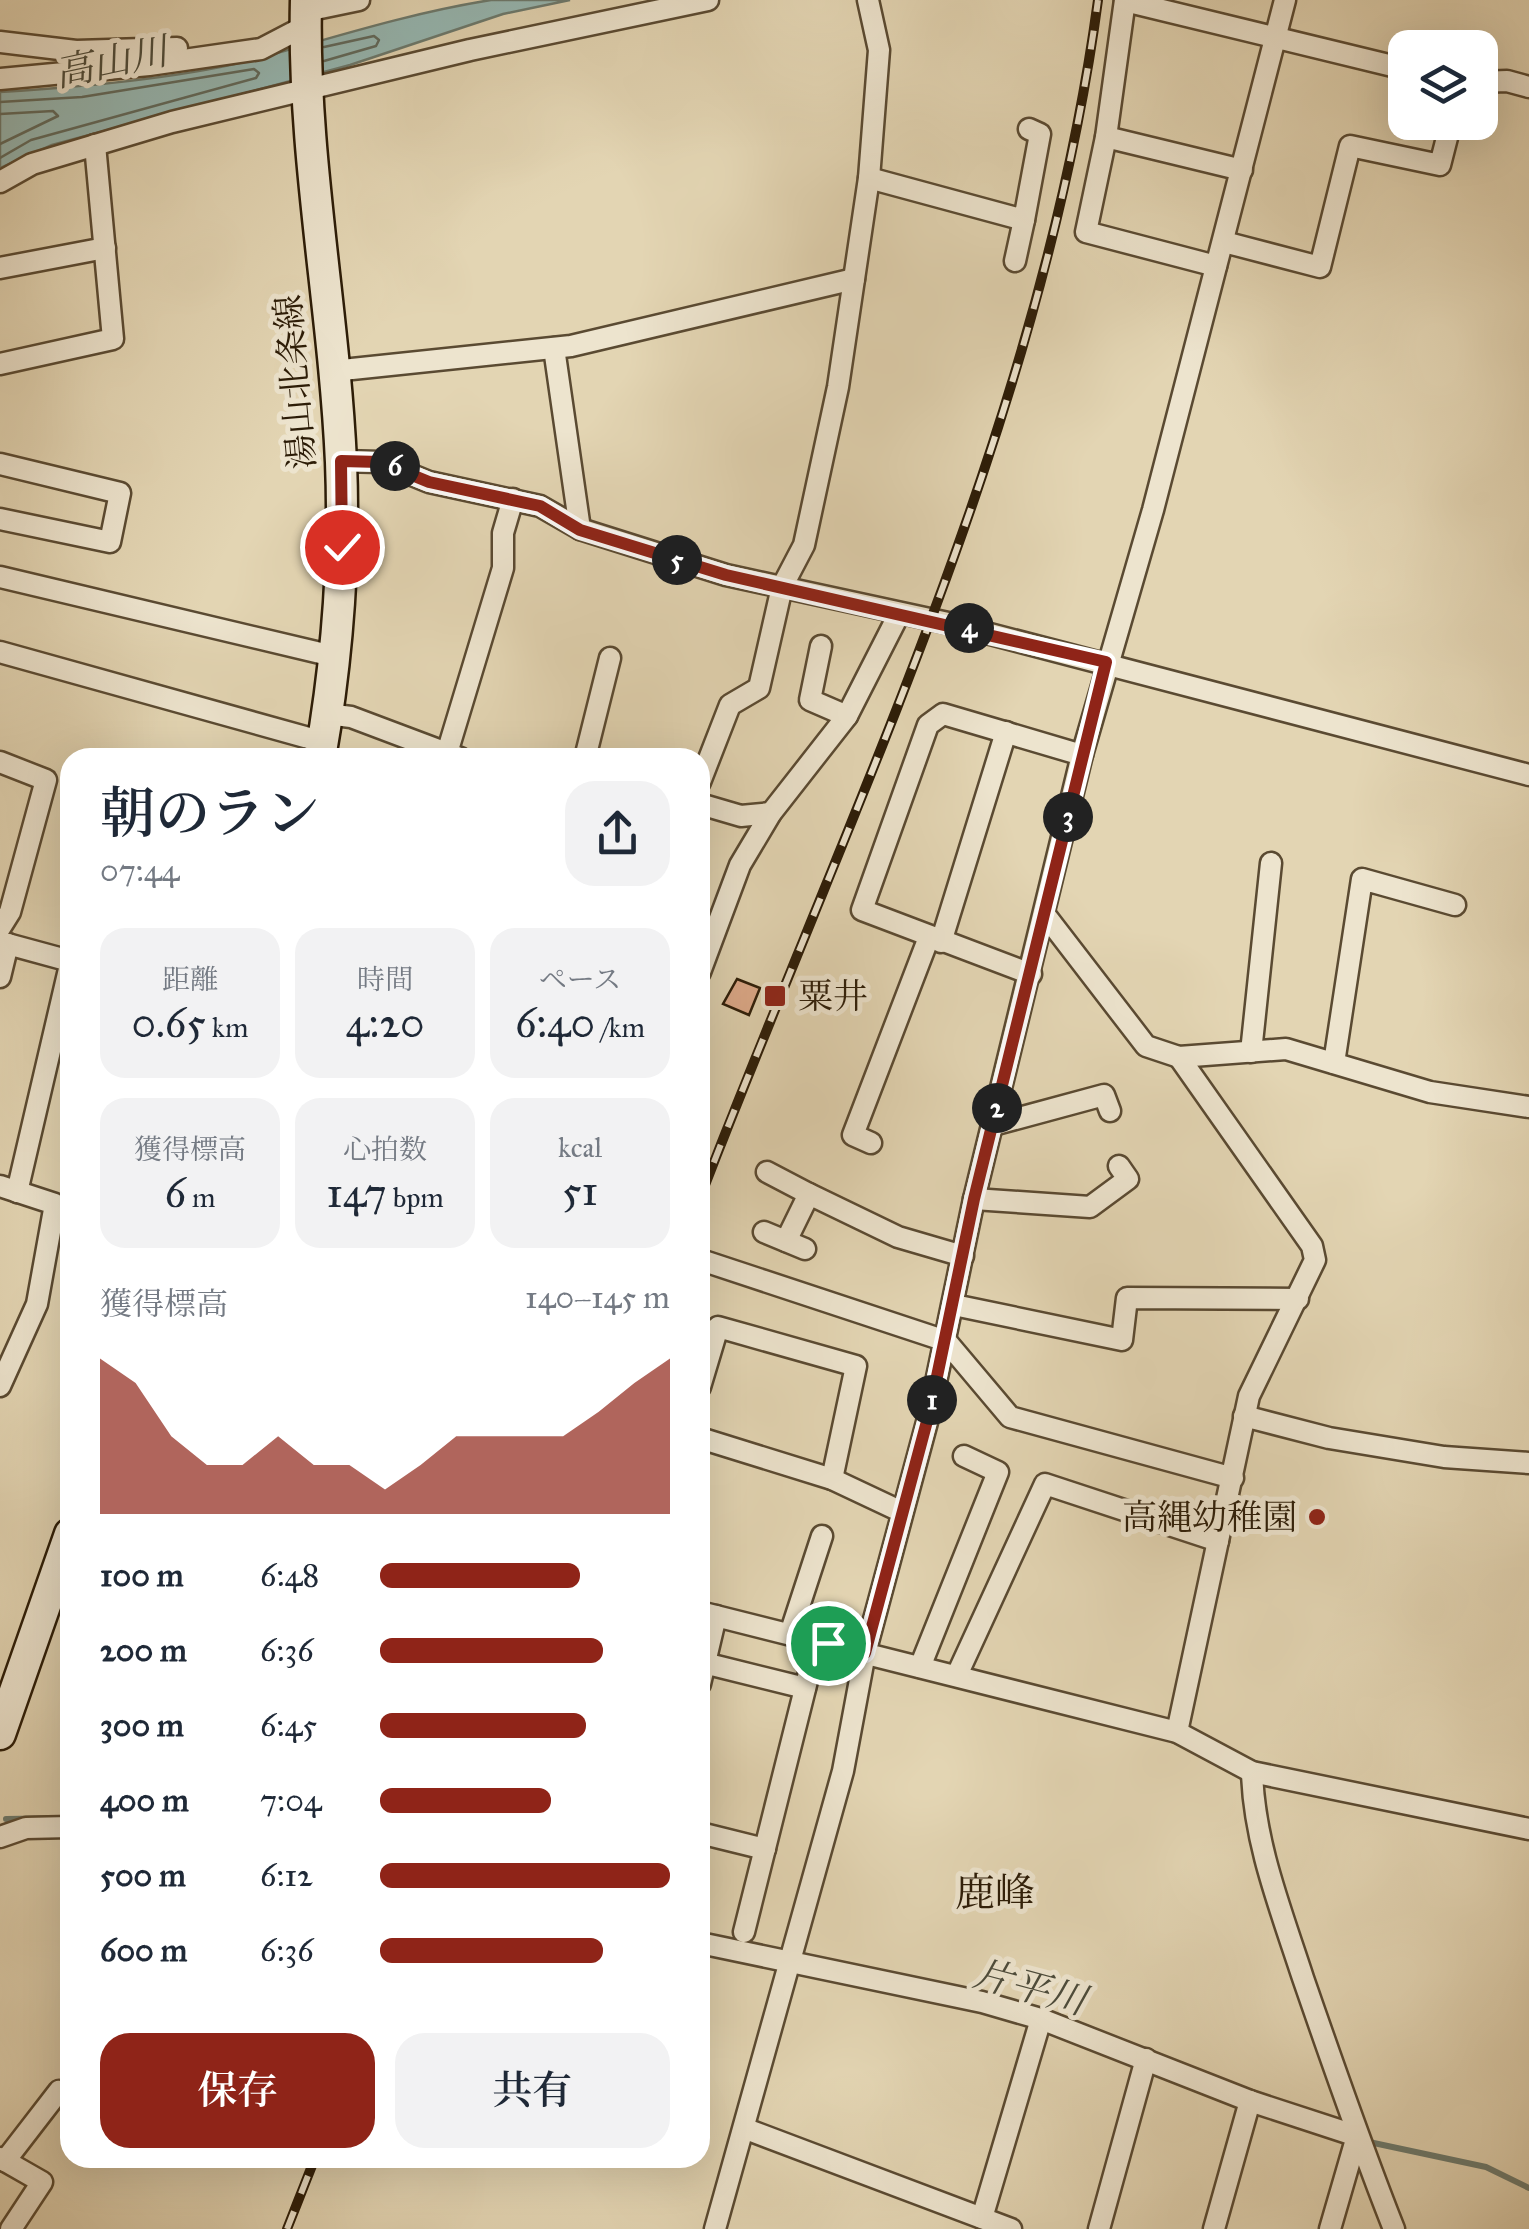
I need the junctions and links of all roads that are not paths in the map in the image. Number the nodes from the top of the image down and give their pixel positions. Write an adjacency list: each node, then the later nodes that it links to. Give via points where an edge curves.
1 (359, 0): 6 (street)
2 (708, 0): 12 (street)
3 (868, 0): 19 (street, via 879,50)
4 (1125, 0): 7 (street); 15 (street)
5 (1286, 0): 7 (street)
6 (306, 17): 8 (street, via 155,51); 10 (street, via 260,49); 12 (main road, 湯山北条線)
7 (1276, 38): 9 (street); 18 (street)
8 (0, 42)
9 (1388, 65)
10 (0, 79)
11 (1498, 81): 13 (street)
12 (307, 84): 17 (street); 30 (main road, 湯山北条線)
13 (1529, 88)
14 (1029, 129): 21 (street, via 1040,134)
15 (1106, 138): 18 (street); 25 (street, via 1086,232)
16 (1446, 140): 22 (street, via 1440,165 1350,146 1320,267)
17 (95, 145): 20 (street, via 32,164); 23 (street)
18 (1242, 170): 22 (street)
19 (868, 178): 21 (street); 27 (street)
20 (0, 182)
21 (1024, 220): 24 (street)
22 (1224, 242): 25 (street)
23 (104, 248): 26 (street); 29 (street, via 113,338)
24 (1015, 261)
25 (1216, 266): 43 (street)
26 (0, 268)
27 (854, 279): 28 (street); 37 (street, via 804,546)
28 (554, 348): 30 (street); 35 (street)
29 (0, 364)
30 (334, 370): 31 (main road, 湯山北条線)
31 (341, 461): 33 (street, via 380,462 429,482); 41 (main road, 湯山北条線)
32 (0, 464): 34 (street, via 120,493 110,542)
33 (513, 499): 35 (street); 48 (street, via 503,533 503,568)
34 (0, 519)
35 (580, 530): 37 (street)
36 (0, 577): 41 (street)
37 (782, 587): 38 (street); 51 (street, via 759,688 730,705)
38 (898, 616): 43 (street); 44 (street)
39 (822, 646): 44 (street, via 810,700)
40 (0, 652): 46 (street)
41 (334, 656): 46 (main road, 湯山北条線)
42 (610, 658): 49 (street)
43 (1106, 662): 50 (street); 53 (street)
44 (847, 716): 55 (street)
45 (1006, 732): 50 (street); 60 (street); 60 (street, via 943,714 928,724 862,910)
46 (323, 738): 47 (street, via 352,717)
47 (435, 748)
48 (456, 748)
49 (588, 748)
50 (1082, 755): 58 (street)
51 (710, 756)
52 (0, 762): 59 (street, via 46,780)
53 (1529, 775)
54 (710, 807): 55 (street, via 740,816)
55 (771, 814): 61 (street, via 740,865)
56 (1271, 862): 66 (street)
57 (1456, 905): 68 (street, via 1362,879)
58 (1046, 916): 63 (street); 67 (street, via 1146,1046)
59 (2, 938): 62 (street); 64 (street)
60 (935, 940): 63 (street); 72 (street, via 853,1134)
61 (710, 945)
62 (60, 959)
63 (1031, 974): 71 (street)
64 (0, 977)
65 (60, 1000): 75 (street)
66 (1251, 1052): 67 (street); 68 (street, via 1286,1049)
67 (1180, 1058): 81 (street, via 1312,1246 1315,1260)
68 (1334, 1064): 69 (street, via 1430,1092)
69 (1529, 1107)
70 (1110, 1111): 71 (street, via 1104,1095)
71 (993, 1125): 77 (street)
72 (871, 1142)
73 (1119, 1166): 77 (street, via 1128,1179 1090,1207)
74 (766, 1172): 76 (street)
75 (9, 1189): 85 (street, via 55,1204 37,1304)
76 (809, 1194): 78 (street, via 796,1245); 79 (street, via 898,1237)
77 (974, 1199): 79 (street)
78 (764, 1232)
79 (963, 1256): 82 (street)
80 (710, 1263): 83 (street)
81 (1298, 1300): 82 (street, via 1126,1298 1122,1340); 86 (street)
82 (954, 1306): 83 (street)
83 (946, 1341): 90 (street, via 1010,1417); 92 (street)
84 (710, 1354): 91 (street, via 718,1328 856,1366)
85 (0, 1386)
86 (1244, 1416): 89 (street, via 1406,1451); 90 (street)
87 (710, 1441): 91 (street)
88 (964, 1456): 100 (street, via 998,1472)
89 (1529, 1464)
90 (1233, 1478): 94 (street)
91 (832, 1479): 92 (street)
92 (902, 1512): 99 (street)
93 (822, 1536): 97 (street)
94 (1218, 1540): 103 (street, via 1045,1484); 105 (street)
95 (60, 1558): 102 (main road)
96 (710, 1614): 97 (street)
97 (790, 1634): 98 (street)
98 (817, 1640): 99 (street); 104 (street)
99 (865, 1653): 100 (street); 115 (street, via 843,1771)
100 (920, 1666): 103 (street)
101 (710, 1671): 104 (street)
102 (10, 1675): 106 (main road)
103 (958, 1675): 105 (street)
104 (805, 1688): 112 (street)
105 (1177, 1732): 107 (street)
106 (0, 1734)
107 (1252, 1772): 109 (street); 121 (street, via 1253,1814 1277,1900)
108 (60, 1827): 111 (street)
109 (1529, 1829)
110 (710, 1836): 112 (street)
111 (0, 1837)
112 (765, 1850): 113 (street)
113 (744, 1932)
114 (710, 1945): 115 (street)
115 (791, 1959): 116 (street); 120 (street)
116 (1041, 2019): 117 (street); 123 (street)
117 (1146, 2059): 119 (street); 126 (street)
118 (60, 2091): 122 (street)
119 (1250, 2102): 121 (street); 127 (street)
120 (746, 2129): 123 (street); 125 (street)
121 (1356, 2136): 128 (street); 129 (street)
122 (2, 2159): 124 (street, via 42,2182)
123 (994, 2224)
124 (11, 2229)
125 (715, 2229)
126 (1099, 2229)
127 (1214, 2229)
128 (1330, 2229)
129 (1394, 2229)

